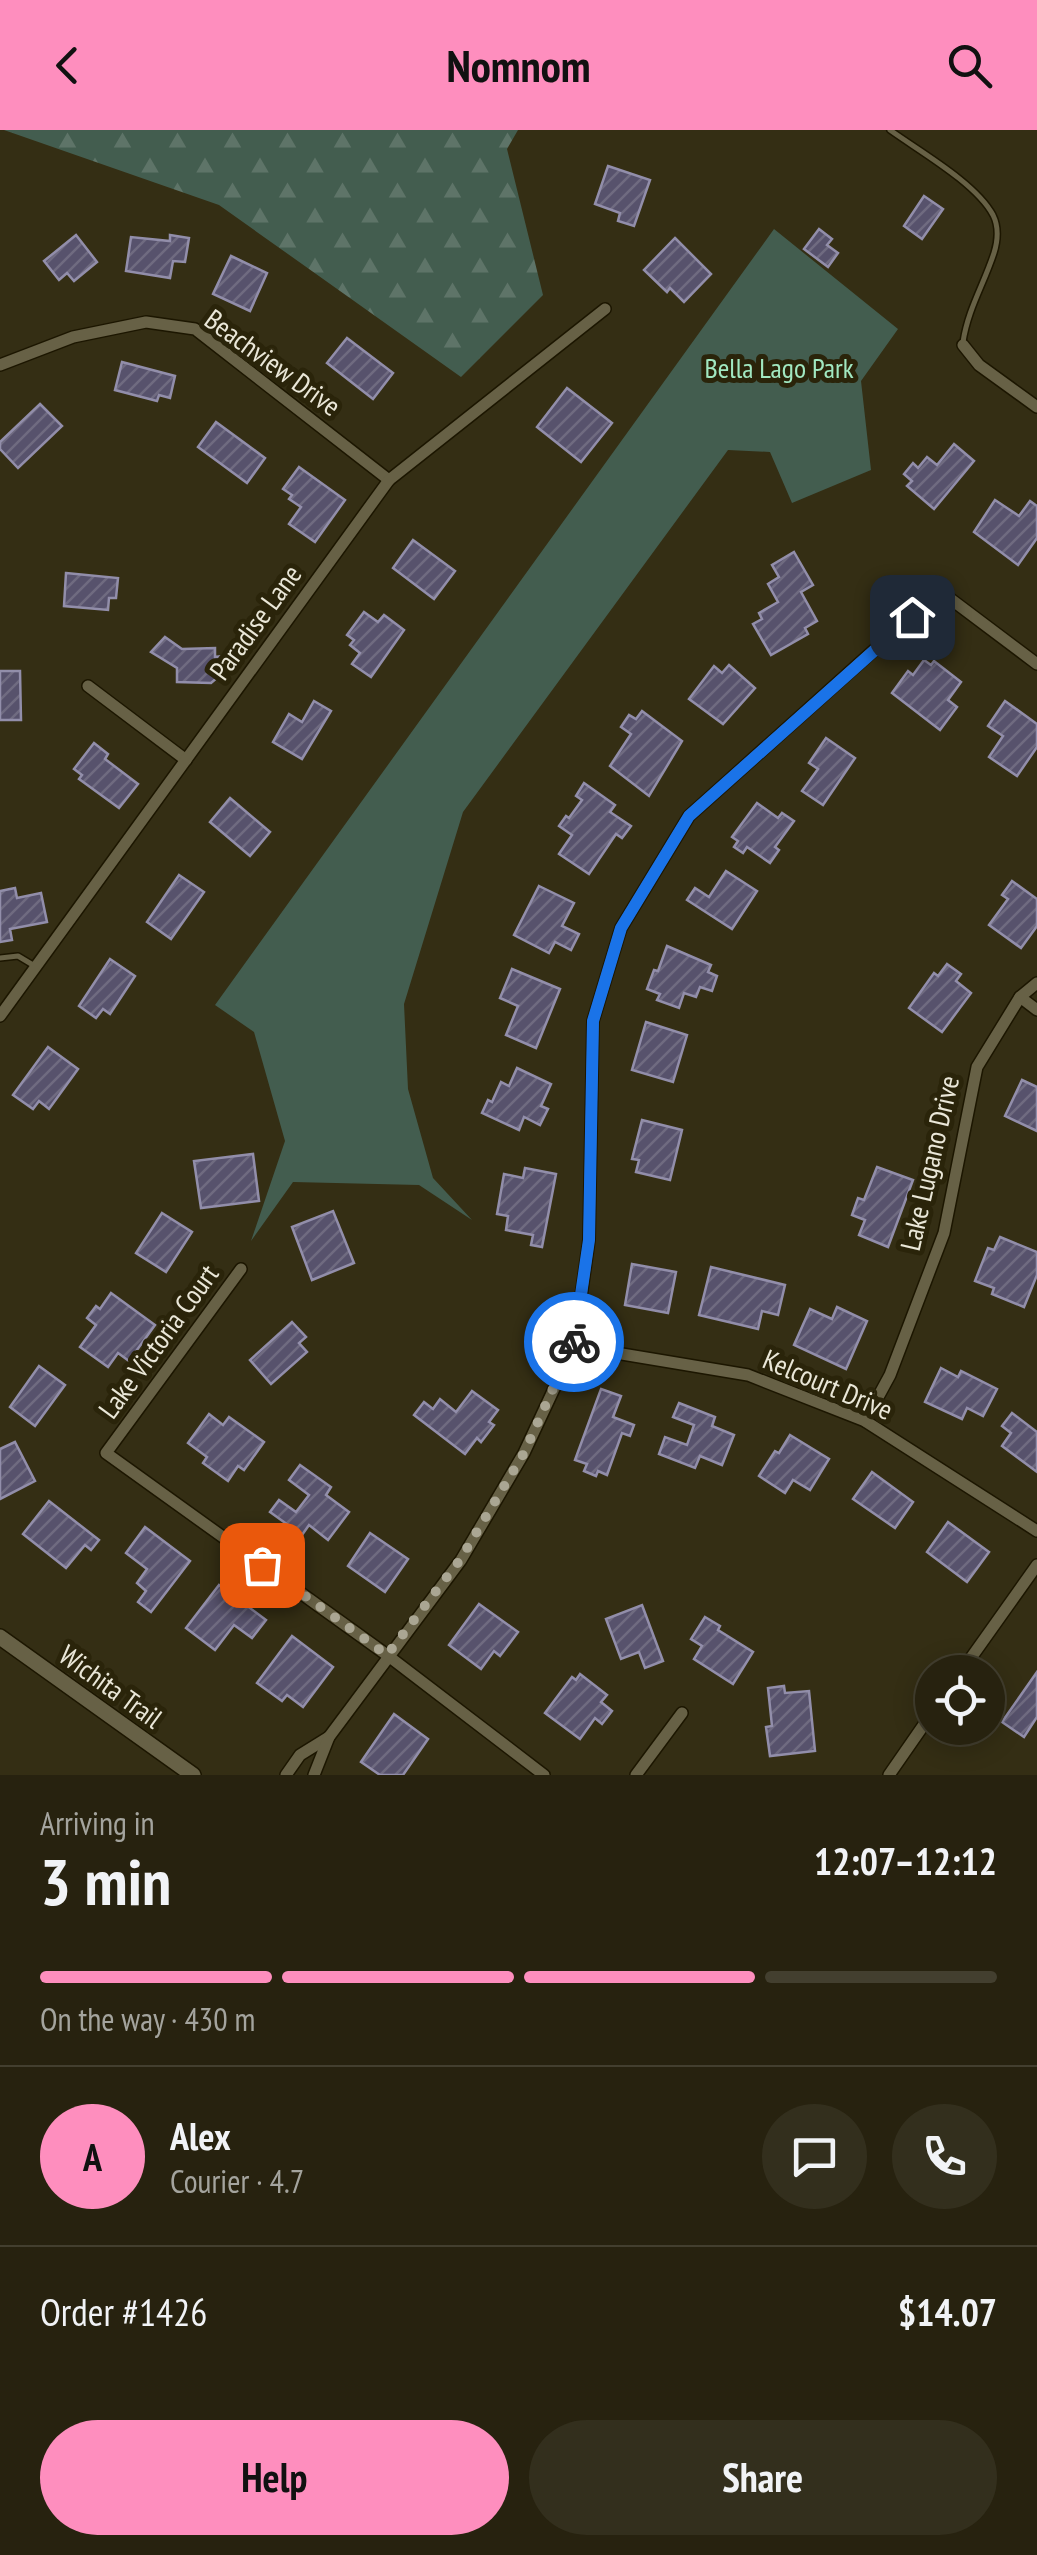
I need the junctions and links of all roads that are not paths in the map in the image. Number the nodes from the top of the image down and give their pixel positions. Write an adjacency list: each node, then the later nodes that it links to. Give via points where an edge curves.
1 (890, 130): 3 (lane, via 977,195 994,216 998,236)
2 (605, 309): 6 (street, Paradise Lane)
3 (962, 345): 5 (street, via 979,366)
4 (0, 365): 6 (street, Beachview Drive, via 73,336 146,322 194,329)
5 (1037, 408)
6 (390, 480): 9 (street, Paradise Lane)
7 (1037, 664): 17 (street, via 940,591 689,816 621,928 593,1021 589,1240)
8 (88, 686): 9 (street)
9 (186, 760): 11 (street, Paradise Lane)
10 (0, 958): 11 (lane, via 18,956)
11 (36, 966): 14 (street, Paradise Lane)
12 (1037, 984): 13 (street, Lake Lugano Drive)
13 (1020, 997): 15 (street); 18 (street, Lake Lugano Drive, via 977,1067 944,1233 890,1375)
14 (2, 1010)
15 (1037, 1010)
16 (242, 1269): 22 (street, Lake Victoria Court, via 106,1453)
17 (574, 1346): 18 (street, Kelcourt Drive, via 748,1375); 22 (street, via 524,1453 460,1560)
18 (864, 1421): 19 (street, Kelcourt Drive)
19 (1037, 1531)
20 (1037, 1565): 23 (street)
21 (0, 1637): 27 (street, Wichita Trail)
22 (387, 1655): 25 (street); 30 (street)
23 (973, 1655)
24 (682, 1713): 31 (street)
25 (330, 1737): 28 (street, via 300,1755); 29 (street)
26 (915, 1737): 32 (street)
27 (193, 1775)
28 (286, 1775)
29 (314, 1775)
30 (544, 1775)
31 (636, 1775)
32 (888, 1775)

